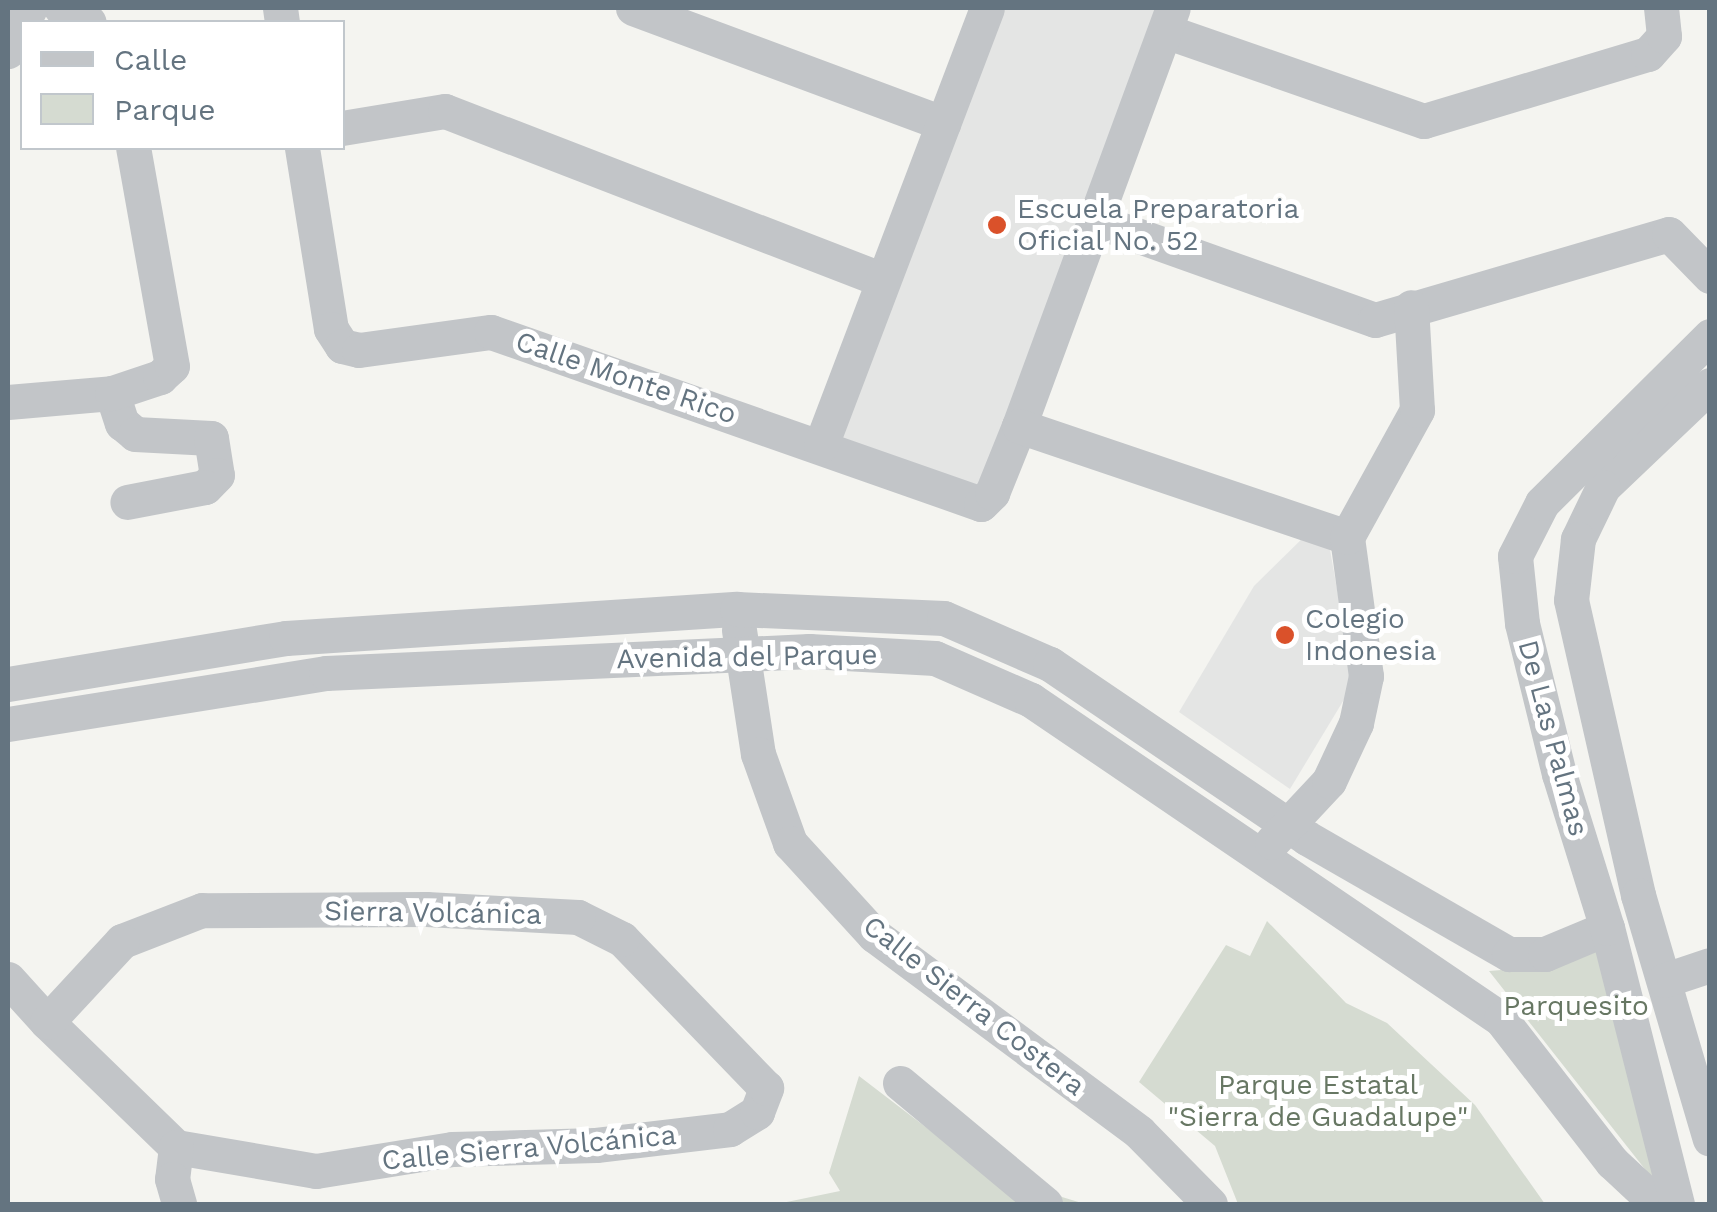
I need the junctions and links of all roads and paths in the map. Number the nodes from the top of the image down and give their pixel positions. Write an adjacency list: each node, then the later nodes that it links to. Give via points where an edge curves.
1 (60, 8): 6 (street)
2 (633, 8): 9 (street)
3 (987, 8): 9 (street)
4 (1661, 8): 5 (street, via 1664,36 1648,54 1424,121)
5 (1169, 19): 13 (street)
6 (85, 20)
7 (20, 28): 8 (street)
8 (8, 51)
9 (942, 123): 15 (street)
10 (345, 128): 15 (street, via 445,111)
11 (134, 150): 19 (street, via 172,366 160,377)
12 (302, 150): 22 (street, Calle Monte Rico, via 330,329 342,346 358,350 491,332)
13 (1098, 221): 16 (street, via 1376,320); 21 (street)
14 (1710, 276): 16 (street, via 1670,234)
15 (884, 280): 22 (street)
16 (1411, 307): 24 (street, via 1417,410)
17 (1710, 336): 32 (street, De Las Palmas, via 1542,503 1515,556 1522,624)
18 (1710, 385): 31 (street, De Las Palmas, via 1603,486 1578,539 1571,600)
19 (112, 393): 20 (street); 23 (street, via 122,423 135,434 211,438 217,475 205,487)
20 (8, 402)
21 (1020, 426): 22 (street, Calle Monte Rico, via 982,504); 24 (street)
22 (820, 445)
23 (127, 502)
24 (1347, 537): 33 (street, via 1366,676 1356,723 1329,781)
25 (737, 609): 26 (street, Avenida del Parque); 27 (street, Calle Sierra Costera); 33 (street, Avenida del Parque, via 944,618 1050,664)
26 (286, 638): 28 (street); 29 (street, Avenida del Parque)
27 (741, 652): 28 (street, Avenida del Parque); 34 (street, Avenida del Parque, via 935,658 1031,700); 46 (street, Calle Sierra Costera, via 758,754 790,844 874,935 1139,1132)
28 (292, 678): 30 (street, Avenida del Parque)
29 (8, 684)
30 (8, 724)
31 (1607, 760): 32 (street); 38 (street, De Las Palmas)
32 (1559, 774): 35 (street, De Las Palmas)
33 (1288, 826): 34 (street); 35 (street, Avenida del Parque, via 1509,954 1545,954)
34 (1260, 855): 47 (street, Avenida del Parque, via 1501,1018 1612,1162)
35 (1607, 928): 48 (street, De Las Palmas)
36 (1710, 966): 38 (street)
37 (8, 979): 39 (street)
38 (1665, 980): 42 (street)
39 (47, 1022): 41 (street, Sierra Volcánica, via 122,941 202,910 426,908 578,917 622,939 756,1072 766,1088); 43 (street)
40 (900, 1083): 45 (street)
41 (757, 1112): 43 (street, Calle Sierra Volcánica, via 730,1129 596,1146 452,1149 316,1171)
42 (1710, 1139)
43 (176, 1147): 44 (street, via 172,1179)
44 (180, 1204)
45 (1045, 1204)
46 (1210, 1204)
47 (1656, 1204)
48 (1677, 1204)

